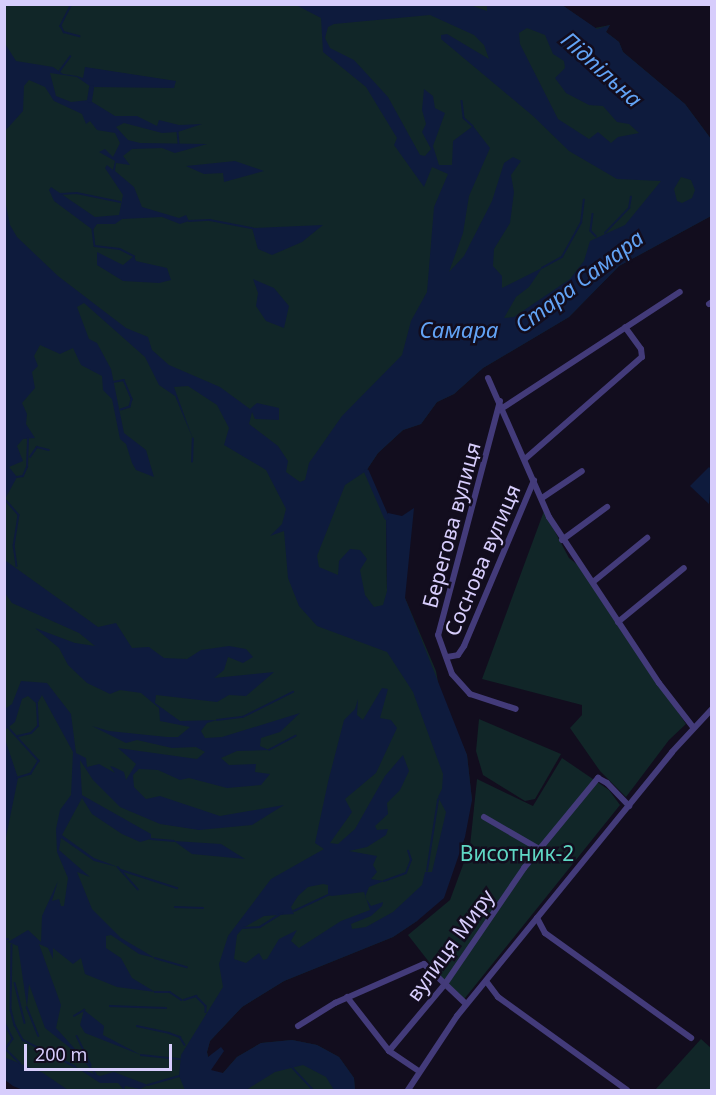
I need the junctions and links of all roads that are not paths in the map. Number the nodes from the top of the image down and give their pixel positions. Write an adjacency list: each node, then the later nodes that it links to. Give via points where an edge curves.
1 (680, 292): 2 (street)
2 (625, 327): 4 (street); 5 (street, via 641,349 642,357)
3 (488, 378): 4 (street)
4 (502, 404): 5 (street); 15 (street, Берегова вулиця, via 438,635)
5 (525, 459): 7 (street)
6 (582, 471): 8 (street)
7 (534, 480): 8 (street); 15 (street, Соснова вулиця, via 464,646 458,655)
8 (542, 498): 11 (street)
9 (607, 507): 11 (street)
10 (647, 538): 13 (street)
11 (562, 540): 13 (street)
12 (684, 568): 14 (street)
13 (593, 582): 14 (street)
14 (618, 622): 18 (street)
15 (447, 657): 16 (street, Соснова вулиця, via 452,674 470,694)
16 (516, 709)
17 (711, 709): 18 (street)
18 (693, 727): 19 (street)
19 (629, 806): 21 (street, вулиця Миру, via 598,778); 22 (street)
20 (484, 817): 21 (street)
21 (539, 849): 24 (street, вулиця Миру)
22 (537, 918): 23 (street); 28 (street, via 545,933)
23 (486, 981): 26 (street); 32 (street, via 498,997)
24 (445, 984): 25 (street, via 424,964); 26 (street); 29 (street, вулиця Миру)
25 (347, 998): 27 (street); 29 (street)
26 (466, 1004): 30 (street)
27 (298, 1026)
28 (691, 1038)
29 (389, 1051): 30 (street)
30 (419, 1071): 31 (street)
31 (408, 1090)
32 (627, 1090)

